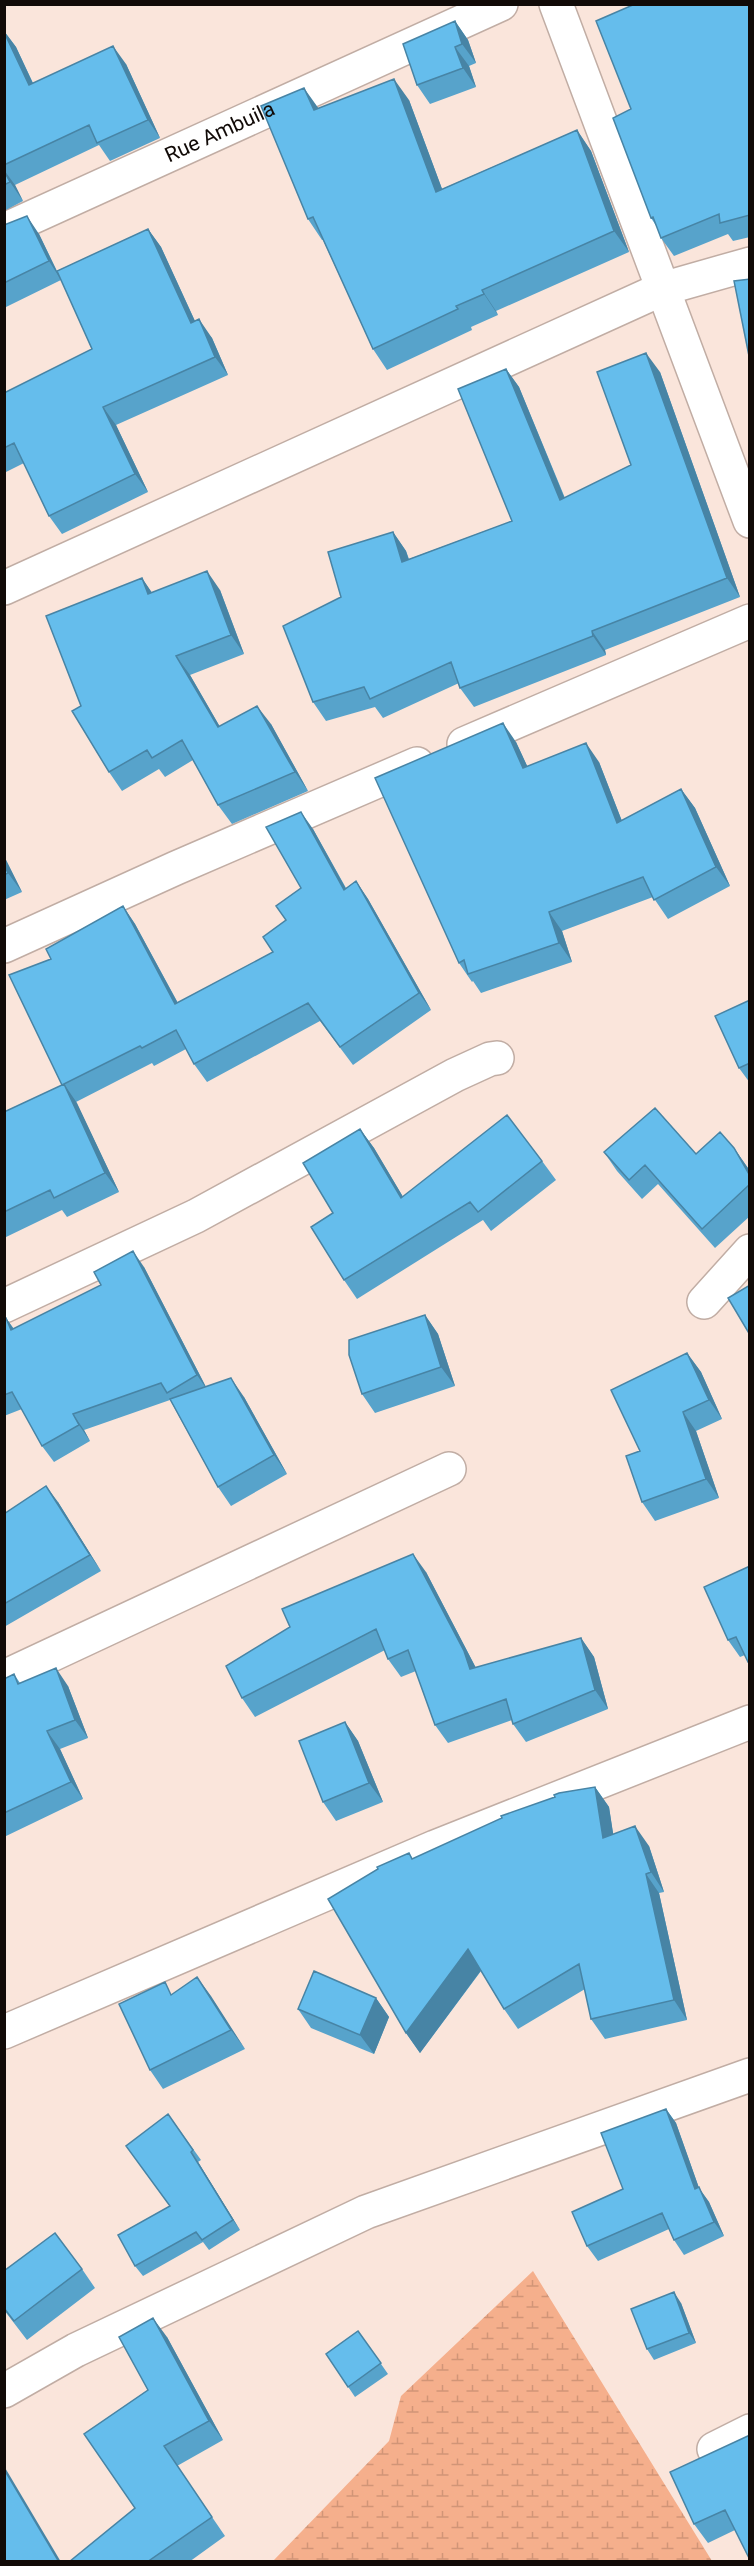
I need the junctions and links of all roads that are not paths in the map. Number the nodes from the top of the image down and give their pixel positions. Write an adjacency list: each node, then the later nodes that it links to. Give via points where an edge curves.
1 (501, 4): 3 (street, Rue Ambuila)
2 (556, 4): 5 (street)
3 (4, 230)
4 (750, 264): 5 (street)
5 (662, 289): 6 (street); 7 (street)
6 (750, 521)
7 (6, 585)
8 (750, 621): 9 (street)
9 (4, 946)
10 (497, 1058): 13 (street, via 455,1075 196,1216)
11 (750, 1251): 12 (street)
12 (704, 1302)
13 (4, 1306)
14 (449, 1469): 15 (street)
15 (4, 1677)
16 (750, 1722): 17 (street, via 435,1847)
17 (4, 2032)
18 (750, 2075): 19 (street, via 366,2212 76,2350)
19 (4, 2391)
20 (750, 2431): 21 (street)
21 (714, 2449)

